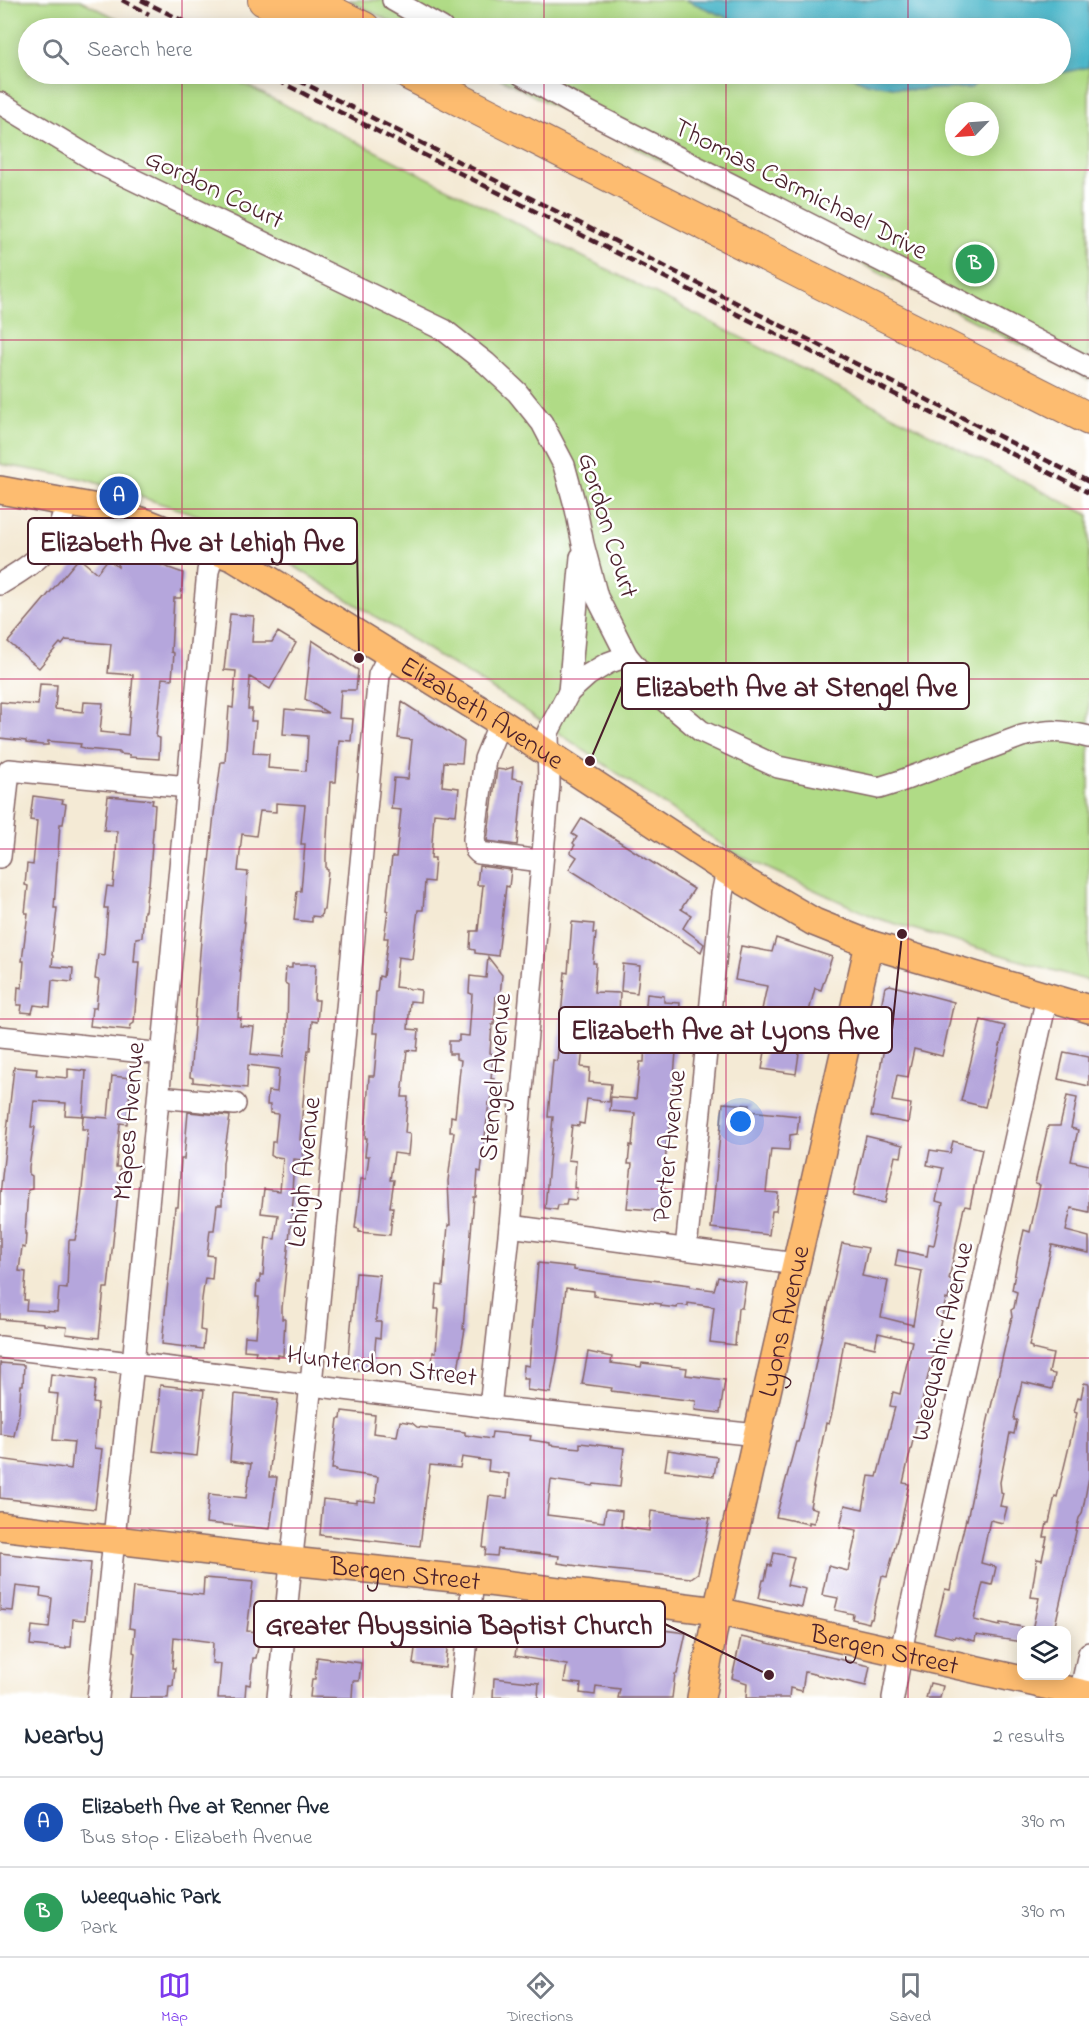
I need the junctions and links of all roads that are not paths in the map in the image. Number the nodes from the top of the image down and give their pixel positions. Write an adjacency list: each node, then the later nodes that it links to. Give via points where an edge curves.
1 (264, 0): 4 (highway)
2 (308, 0): 5 (highway)
3 (393, 0): 6 (street)
4 (301, 18)
5 (344, 18)
6 (424, 18)
7 (429, 84): 13 (highway)
8 (473, 84): 12 (highway)
9 (538, 84): 11 (street, Thomas Carmichael Drive)
10 (0, 103): 16 (street, Gordon Court, via 101,164 444,330 517,392 542,423 564,465)
11 (1089, 368)
12 (1089, 397)
13 (1089, 419)
14 (0, 490): 15 (main road, Elizabeth Avenue)
15 (67, 502): 17 (main road, Elizabeth Avenue, via 103,509); 18 (street, via 52,541 22,571)
16 (583, 544): 20 (street, Gordon Court, via 597,597); 21 (street)
17 (215, 549): 19 (main road, Elizabeth Avenue); 25 (street, Mapes Avenue, via 208,571)
18 (0, 585)
19 (390, 653): 22 (main road, Elizabeth Avenue); 41 (street, Lehigh Avenue, via 380,675)
20 (627, 656): 21 (street, via 588,675); 23 (street, Gordon Court, via 664,700 716,739 778,767 879,788 1022,736 1065,731)
21 (568, 692): 24 (street, Stengel Avenue, via 548,732)
22 (500, 722): 24 (main road, Elizabeth Avenue); 27 (street, via 485,759 474,839 476,850)
23 (1089, 737)
24 (549, 753): 27 (street, Stengel Avenue); 28 (main road, Elizabeth Avenue)
25 (188, 787): 26 (street, via 9,770); 33 (street, Mapes Avenue)
26 (0, 856)
27 (541, 861): 36 (street, Stengel Avenue)
28 (727, 871): 29 (main road, Elizabeth Avenue, via 814,922); 37 (street, Porter Avenue)
29 (869, 944): 30 (main road, Elizabeth Avenue); 38 (main road, Lyons Avenue)
30 (1047, 997): 31 (main road, Elizabeth Avenue); 49 (street, Weequahic Avenue)
31 (1089, 1009)
32 (0, 1038): 33 (street)
33 (163, 1054): 34 (street, Mapes Avenue)
34 (159, 1097): 35 (street); 40 (street, Mapes Avenue)
35 (235, 1104)
36 (510, 1226): 37 (street); 42 (street, Stengel Avenue)
37 (686, 1249): 38 (street)
38 (796, 1263): 43 (main road, Lyons Avenue)
39 (0, 1347): 40 (street, Hunterdon Street)
40 (133, 1364): 41 (street, Hunterdon Street); 45 (street, Mapes Avenue)
41 (311, 1384): 42 (street, Hunterdon Street); 46 (street, Lehigh Avenue)
42 (490, 1407): 43 (street, Hunterdon Street)
43 (757, 1436): 48 (main road, Lyons Avenue)
44 (0, 1526): 45 (main road, Bergen Street)
45 (114, 1539): 46 (main road, Bergen Street); 52 (street, Mapes Avenue)
46 (291, 1561): 47 (main road, Bergen Street); 53 (street, Lehigh Avenue)
47 (473, 1580): 48 (main road, Bergen Street); 54 (street)
48 (717, 1611): 49 (main road, Bergen Street); 55 (main road, Lyons Avenue)
49 (901, 1652): 51 (main road, Bergen Street); 56 (street, Weequahic Avenue)
50 (1089, 1653): 51 (street)
51 (1083, 1695)
52 (98, 1698)
53 (278, 1698)
54 (461, 1698)
55 (701, 1698)
56 (892, 1698)

